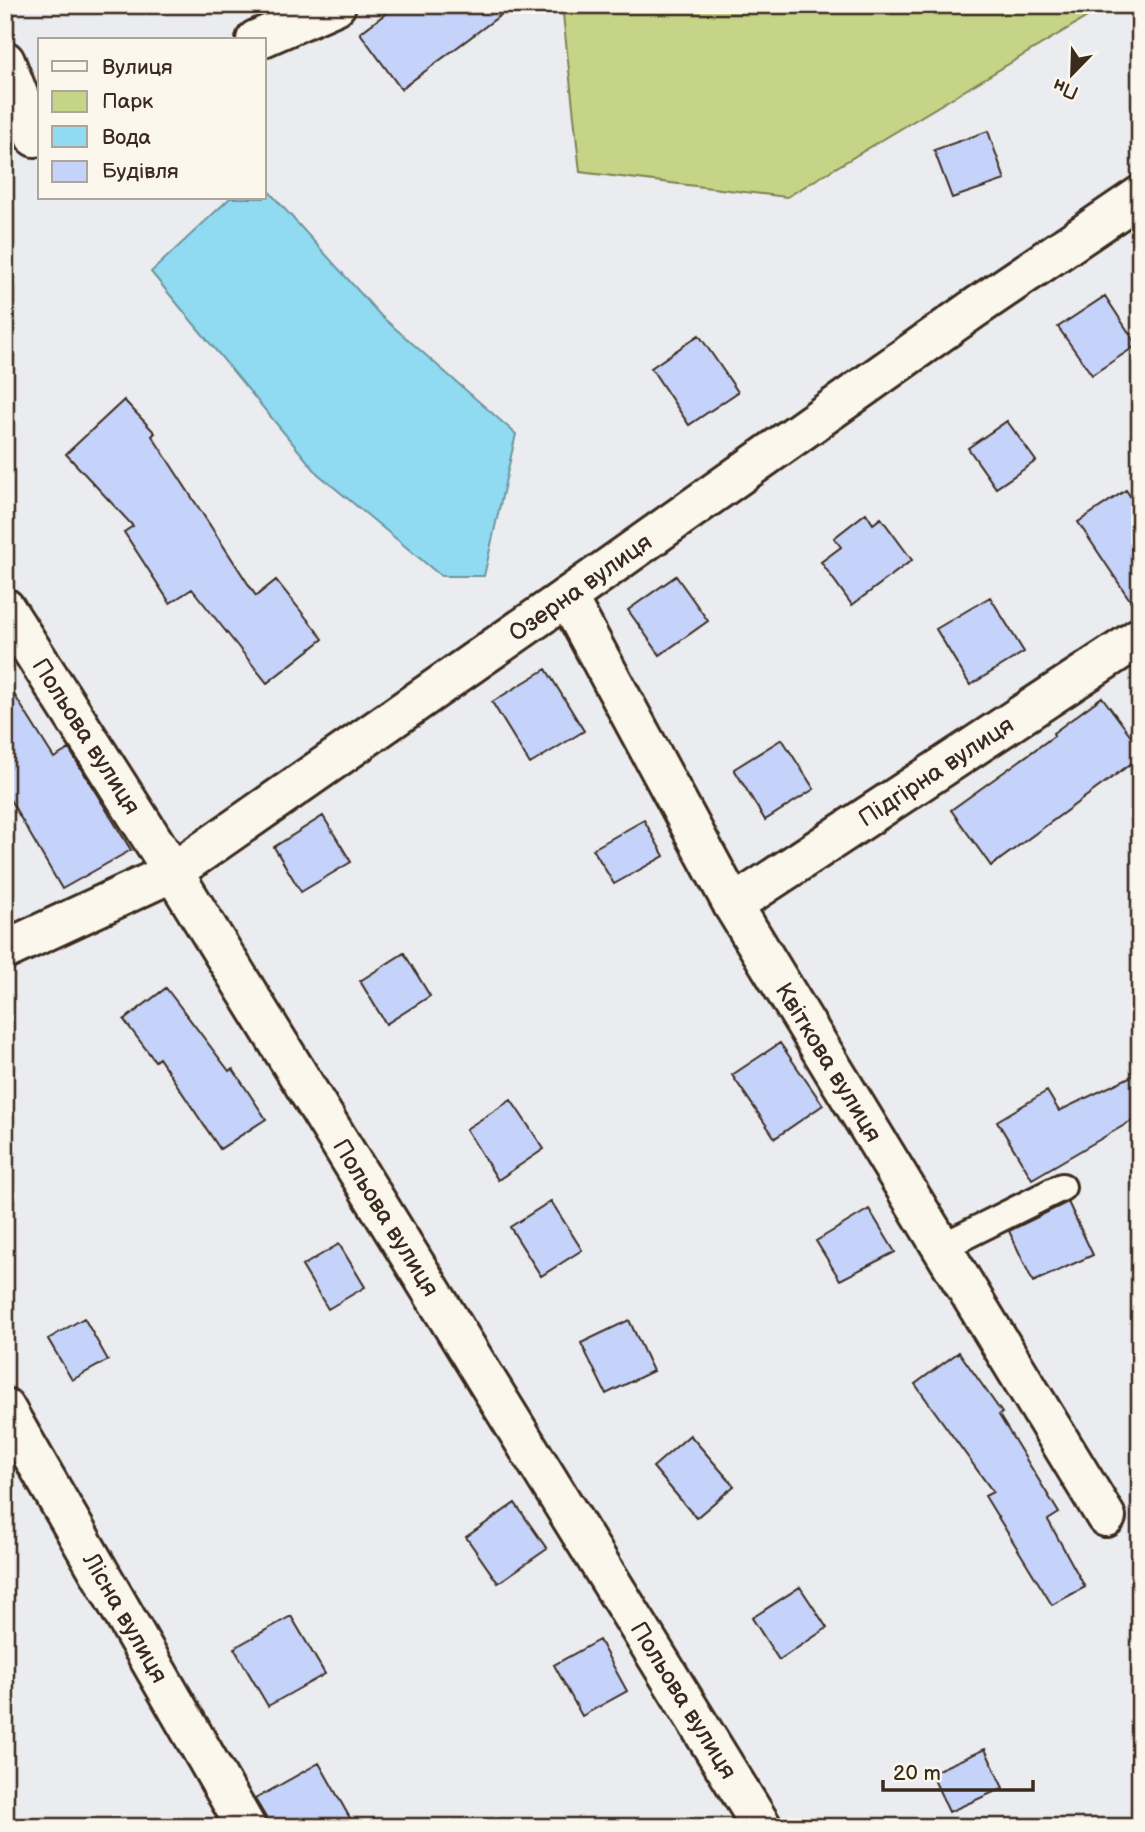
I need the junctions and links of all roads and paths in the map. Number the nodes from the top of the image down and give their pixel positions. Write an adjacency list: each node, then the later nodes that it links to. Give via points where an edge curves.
1 (336, 5): 2 (street)
2 (261, 38)
3 (5, 61): 4 (street)
4 (27, 141)
5 (1140, 196): 6 (street, Озерна вулиця)
6 (567, 597): 9 (street, Озерна вулиця); 10 (street, Квіткова вулиця)
7 (6, 609): 9 (street, Польова вулиця)
8 (1140, 637): 10 (street, Підгірна вулиця)
9 (173, 872): 11 (street, Озерна вулиця); 17 (street, Польова вулиця)
10 (733, 905): 13 (street, Квіткова вулиця)
11 (5, 950)
12 (1062, 1187): 13 (lane)
13 (942, 1247): 15 (street, Квіткова вулиця)
14 (5, 1409): 16 (street, Лісна вулиця)
15 (1106, 1517)
16 (246, 1827)
17 (762, 1827)

